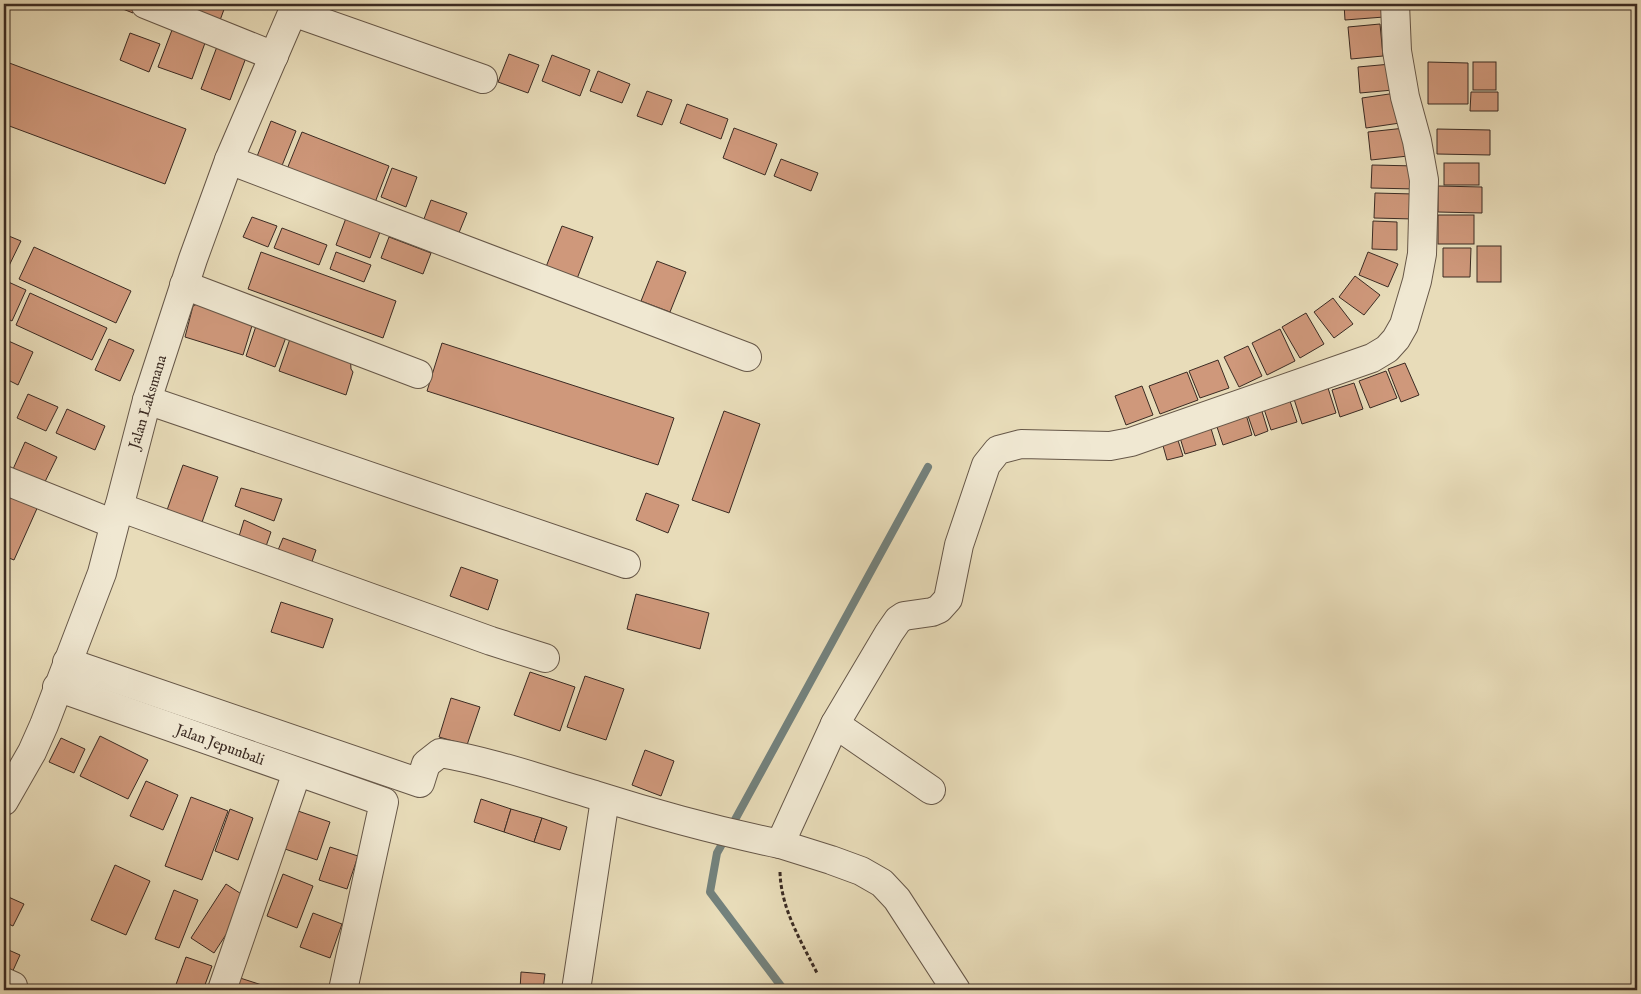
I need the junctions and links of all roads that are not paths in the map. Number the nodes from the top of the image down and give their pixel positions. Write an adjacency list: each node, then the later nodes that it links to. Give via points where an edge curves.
1 (145, 4): 4 (street)
2 (1395, 4): 17 (street, via 1397,51 1404,97 1424,180 1422,254 1404,325 1396,339 1372,358 1131,442 1110,446 1021,444 998,450 986,465 959,545 948,599 932,612 904,616 898,620)
3 (294, 8): 4 (street, Jalan Laksmana); 5 (street)
4 (274, 56): 6 (street, Jalan Laksmana)
5 (484, 79)
6 (229, 160): 7 (street, Jalan Laksmana); 8 (street)
7 (184, 285): 9 (street); 10 (street, Jalan Laksmana)
8 (747, 357)
9 (418, 374)
10 (147, 400): 12 (street, Jalan Laksmana); 13 (street)
11 (4, 480): 12 (street)
12 (117, 516): 14 (street); 15 (street, Jalan Laksmana, via 102,573)
13 (626, 564)
14 (545, 658)
15 (67, 662): 16 (street, Jalan Laksmana); 20 (street, via 420,783 426,764 440,753 475,759)
16 (57, 687): 18 (street, Jalan Jepunbali); 21 (street, Jalan Laksmana, via 32,752)
17 (835, 724): 19 (street); 22 (street)
18 (297, 772): 23 (street); 24 (street, Jalan Jepunbali, via 384,802)
19 (931, 790)
20 (605, 799): 22 (street); 25 (street)
21 (4, 801)
22 (780, 844): 26 (street, via 861,871 882,883 897,899)
23 (222, 990)
24 (343, 990)
25 (576, 990)
26 (956, 990)

